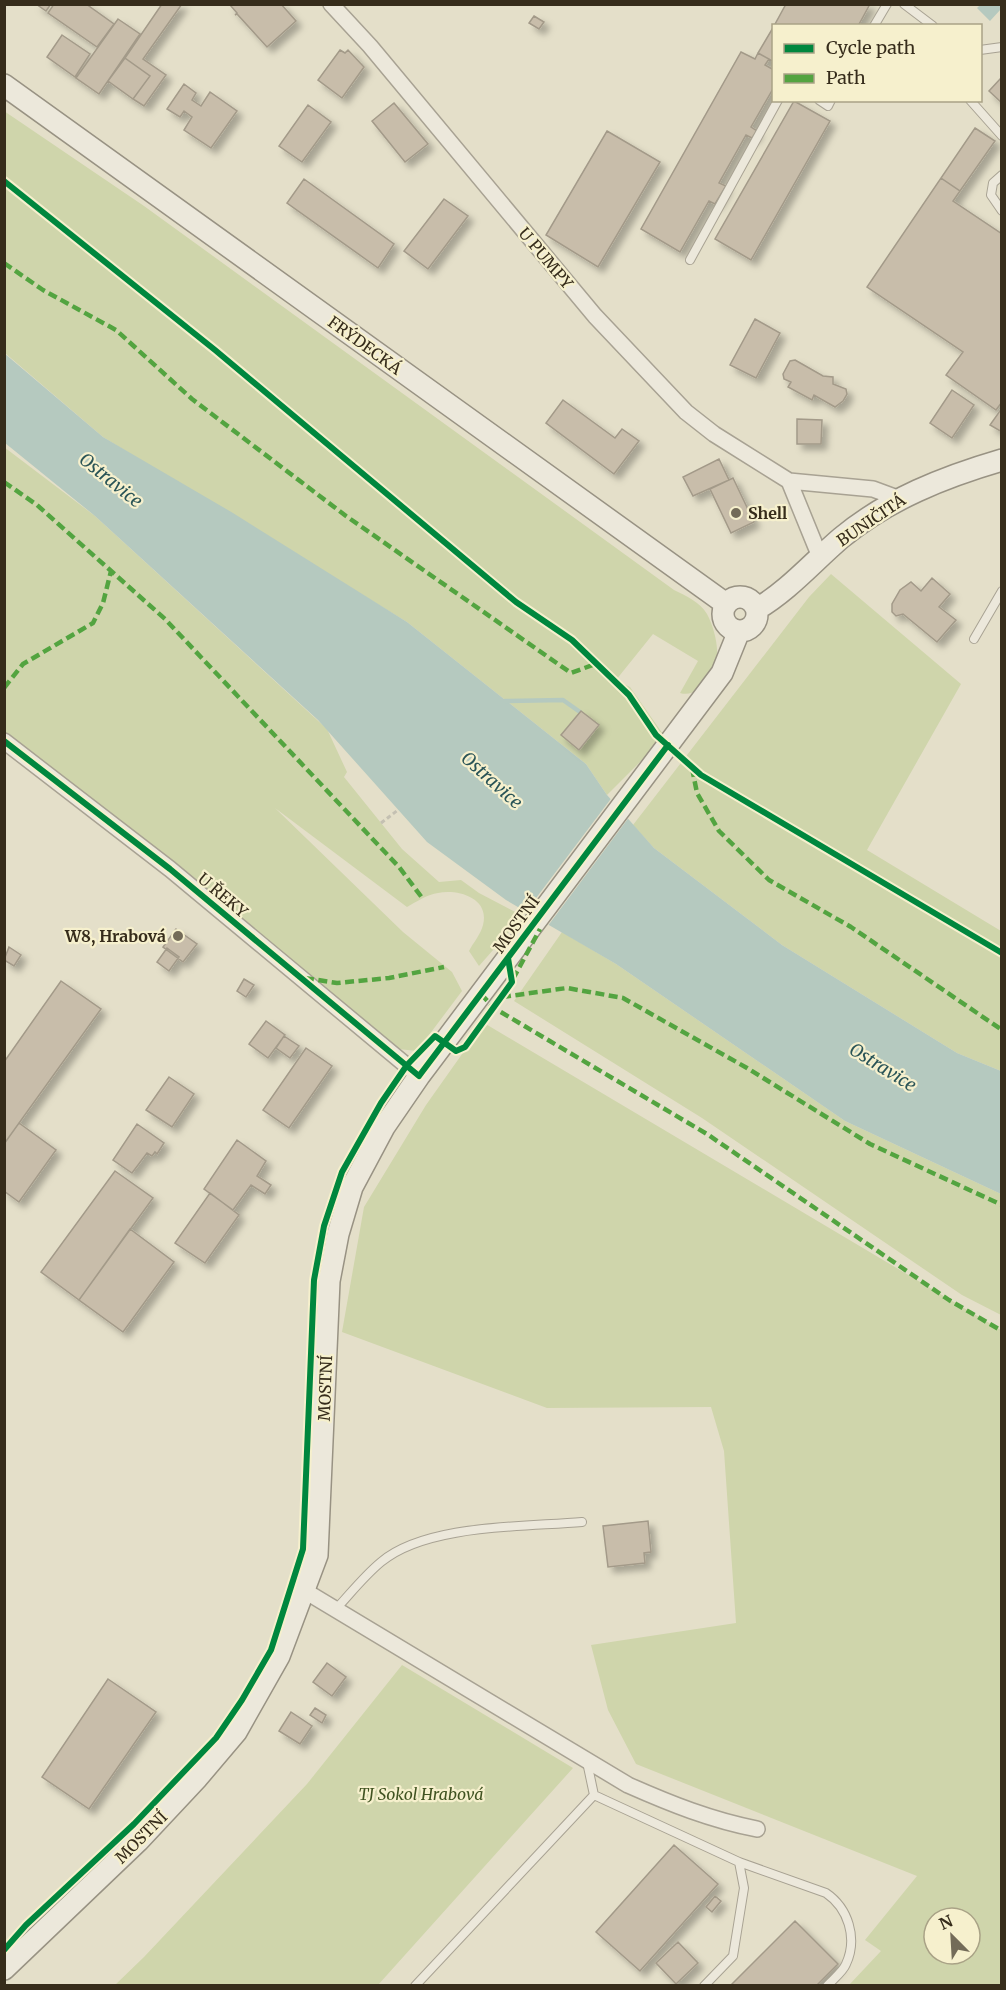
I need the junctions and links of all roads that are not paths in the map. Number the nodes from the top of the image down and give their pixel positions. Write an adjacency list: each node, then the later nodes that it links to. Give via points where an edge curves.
1 (886, 4): 5 (lane)
2 (904, 4): 4 (lane)
3 (335, 6): 17 (street, U PUMPY, via 595,316 686,412)
4 (914, 8): 6 (lane)
5 (875, 24)
6 (931, 24)
7 (1002, 47): 8 (lane)
8 (982, 50)
9 (4, 85): 21 (main road, FRÝDECKÁ)
10 (777, 102): 15 (lane)
11 (972, 102): 12 (lane)
12 (1002, 136)
13 (1002, 175): 14 (lane, via 993,183 991,195)
14 (1002, 211)
15 (690, 260)
16 (1002, 460): 18 (main road, BUNIČITÁ, via 938,481)
17 (789, 481): 18 (street, U PUMPY, via 873,489); 19 (street)
18 (900, 499): 19 (main road, BUNIČITÁ)
19 (820, 557): 22 (main road, BUNIČITÁ, via 777,598)
20 (1002, 591): 24 (lane)
21 (726, 604): 22 (main road, via 742,597 752,601); 23 (main road, via 724,620)
22 (757, 609): 23 (main road, via 754,625)
23 (739, 631): 26 (main road, MOSTNÍ, via 722,673)
24 (974, 639)
25 (4, 741): 26 (street, U ŘEKY, via 170,869)
26 (419, 1076): 28 (main road, MOSTNÍ, via 384,1127 352,1187 338,1234 329,1281 317,1555)
27 (582, 1522): 29 (lane, via 456,1532 415,1542 382,1561)
28 (305, 1591): 29 (street); 34 (main road, MOSTNÍ, via 279,1656 236,1732 138,1841)
29 (336, 1609): 30 (street)
30 (587, 1760): 31 (lane); 32 (street, via 628,1785 679,1808)
31 (594, 1795): 33 (lane); 35 (lane)
32 (757, 1829)
33 (739, 1862): 36 (lane, via 744,1888 733,1956); 37 (lane, via 839,1901 851,1935 846,1965)
34 (8, 1959)
35 (415, 1986)
36 (704, 1986)
37 (827, 1986)

